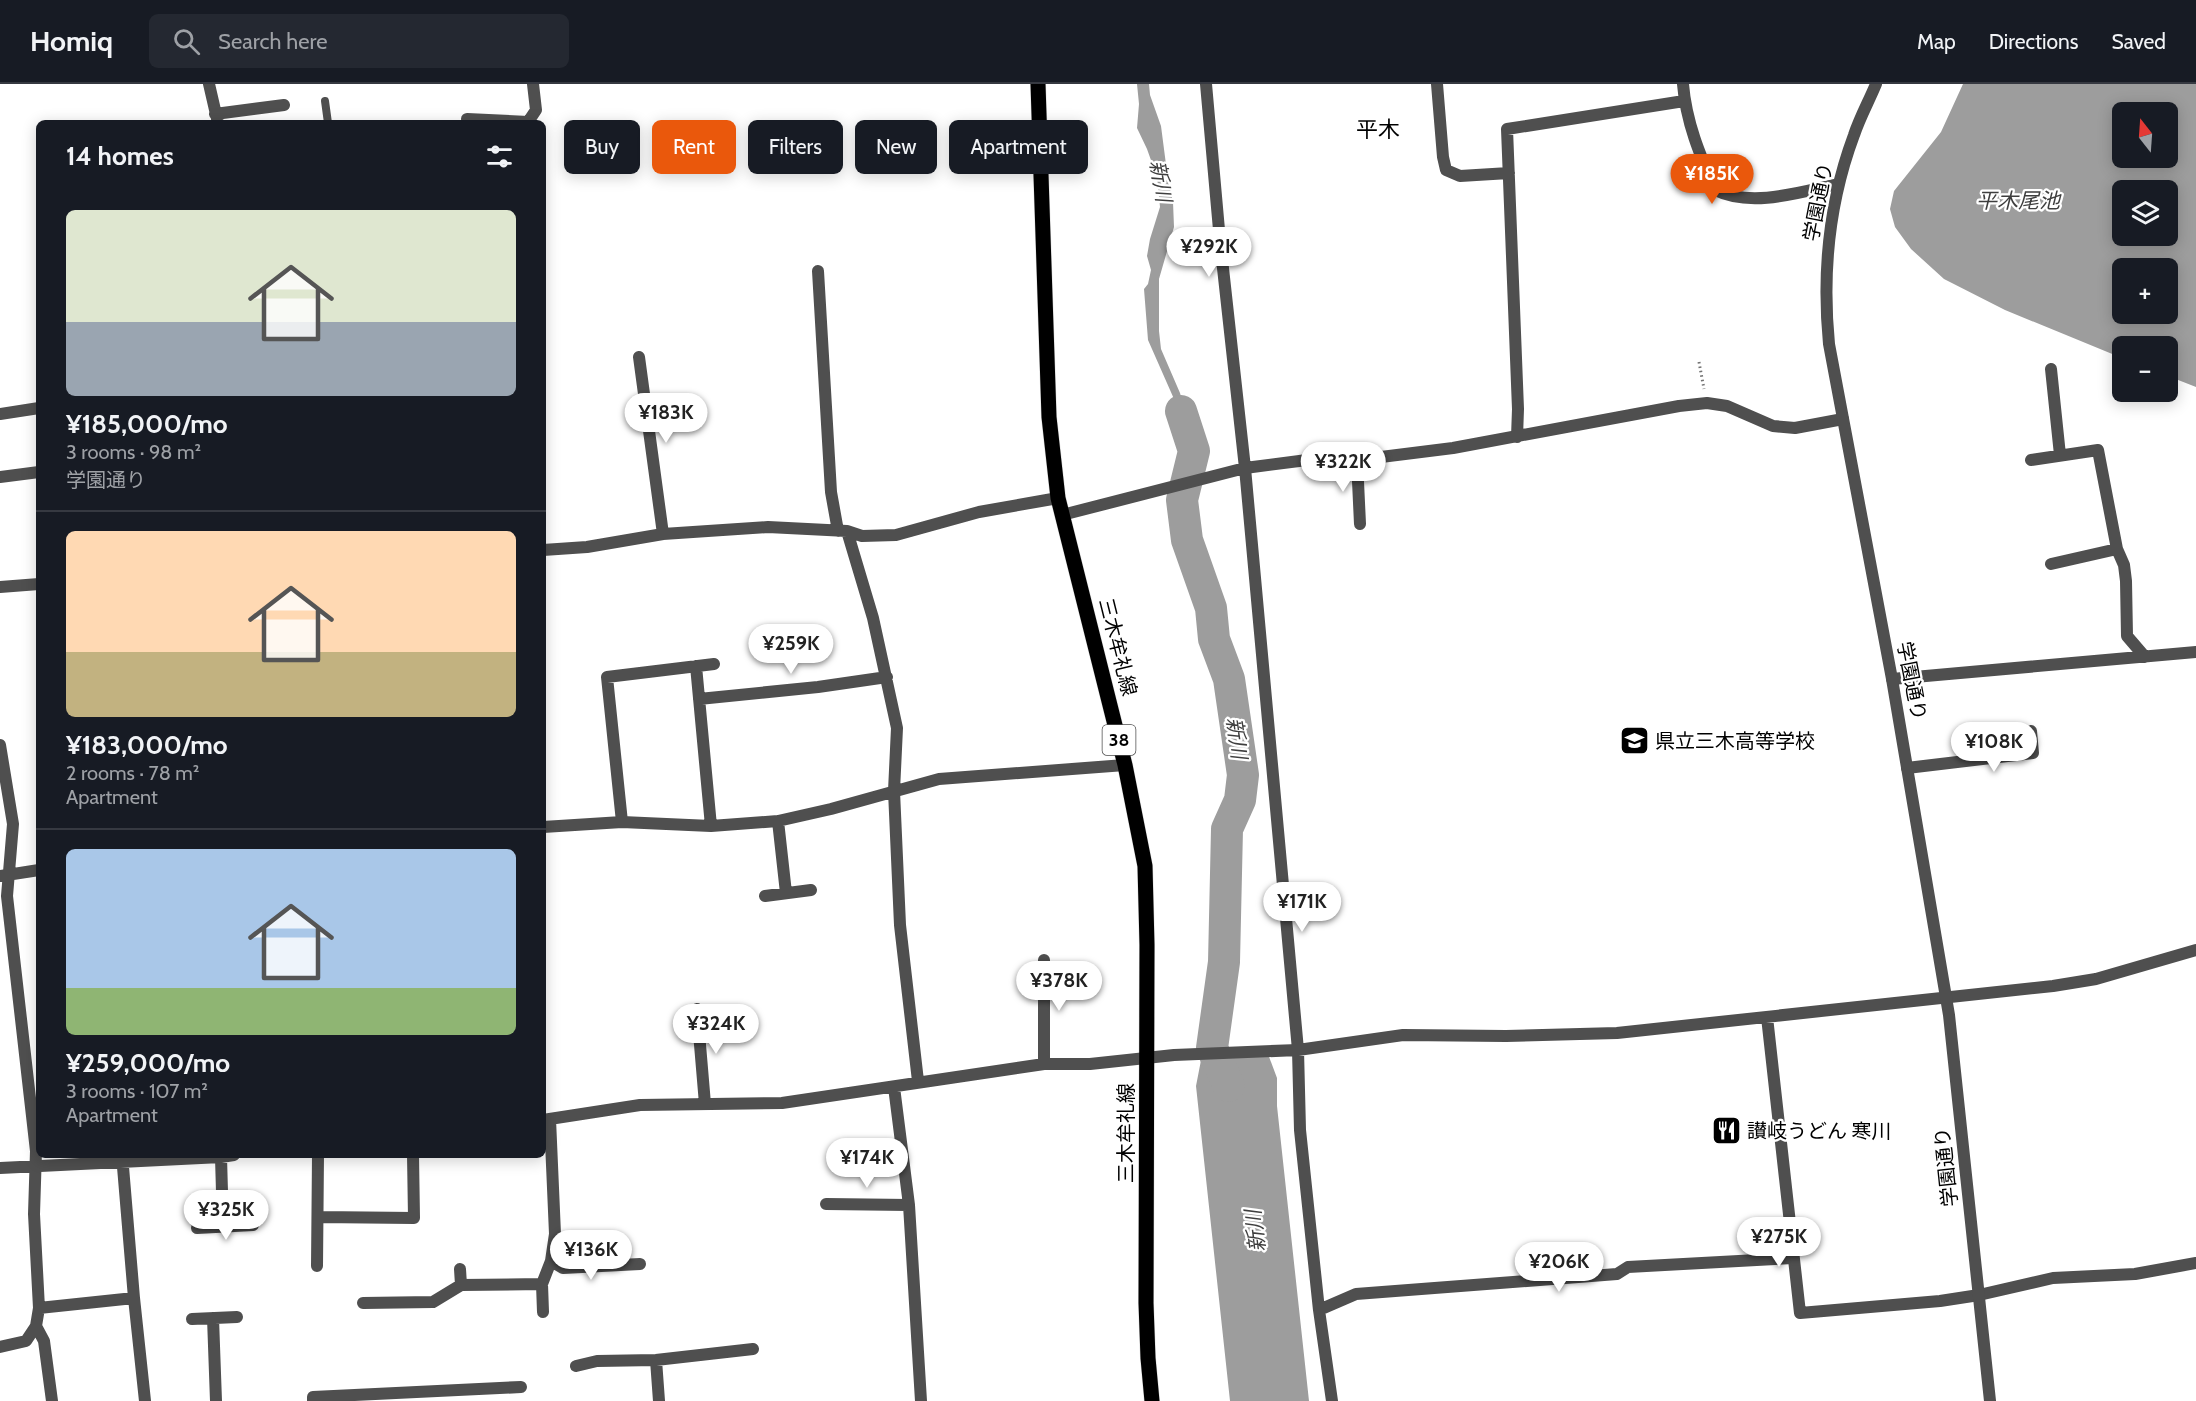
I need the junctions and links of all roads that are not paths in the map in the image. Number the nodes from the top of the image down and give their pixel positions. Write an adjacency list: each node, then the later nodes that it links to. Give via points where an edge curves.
1 (208, 84): 11 (street)
2 (533, 84): 15 (street, via 536,110)
3 (1038, 84): 31 (main road, 三木牟礼線 / 38, via 1049,417)
4 (1206, 84): 28 (street)
5 (1437, 84): 16 (street, via 1446,170 1460,176)
6 (1683, 84): 9 (street)
7 (1876, 84): 17 (street, 学園通り)
8 (325, 101): 13 (lane)
9 (1684, 101): 16 (street, via 1507,129); 17 (street, via 1694,141 1715,190 1727,196 1757,197)
10 (284, 105): 11 (street)
11 (216, 119)
12 (467, 119): 14 (street)
13 (328, 120)
14 (487, 120)
15 (529, 120)
16 (1509, 172): 24 (street)
17 (1838, 184): 23 (street, 学園通り, via 1830,226 1825,304)
18 (818, 271): 34 (street, via 831,492)
19 (639, 357): 35 (street)
20 (2051, 369): 25 (street)
21 (36, 408): 22 (street)
22 (0, 414)
23 (1843, 419): 24 (street, via 1795,428 1773,426 1727,406 1707,403); 46 (street, 学園通り)
24 (1517, 437): 26 (street)
25 (2060, 455): 27 (street); 36 (street, via 2098,450)
26 (1357, 460): 28 (street, via 1307,460); 33 (street)
27 (2031, 460)
28 (1239, 470): 32 (street); 67 (street)
29 (36, 472): 30 (street)
30 (0, 477)
31 (1058, 498): 32 (main road, 三木牟礼線 / 38); 34 (street, via 979,512 896,535 862,536)
32 (1062, 515): 50 (main road, 三木牟礼線 / 38)
33 (1360, 524)
34 (843, 531): 35 (street, via 768,527); 45 (street, via 873,618)
35 (663, 534): 37 (street)
36 (2117, 549): 38 (street); 42 (street, via 2126,581 2127,636)
37 (546, 550)
38 (2051, 564)
39 (36, 585): 40 (street)
40 (0, 587)
41 (2196, 652): 42 (street)
42 (2145, 657): 46 (street)
43 (714, 664): 44 (street)
44 (696, 666): 47 (street); 54 (street, via 607,677)
45 (887, 677): 47 (street); 52 (street, via 897,728)
46 (1892, 679): 51 (street, 学園通り)
47 (699, 699): 56 (street)
48 (2031, 731): 51 (street, via 2033,753)
49 (0, 745): 58 (street, via 13,824)
50 (1125, 765): 52 (street, via 949,778); 68 (main road, 三木牟礼線 / 38, via 1145,866)
51 (1907, 768): 64 (street, 学園通り)
52 (894, 791): 53 (street); 70 (street, via 900,925)
53 (778, 821): 56 (street); 60 (street)
54 (622, 822): 55 (street); 56 (street)
55 (546, 826)
56 (711, 826)
57 (36, 870): 58 (street)
58 (5, 875): 79 (street)
59 (811, 890): 60 (street)
60 (786, 892): 61 (street)
61 (765, 896)
62 (2196, 950): 64 (street, via 2096,979)
63 (1044, 960): 69 (street)
64 (1946, 998): 66 (street); 95 (street, 学園通り)
65 (697, 1010): 72 (street)
66 (1767, 1017): 67 (street, via 1597,1034 1403,1035); 87 (street)
67 (1298, 1050): 68 (street); 99 (street, via 1299,1130)
68 (1147, 1058): 69 (street); 117 (main road, 三木牟礼線 / 38, via 1146,1303)
69 (1044, 1064): 70 (street)
70 (918, 1081): 71 (street)
71 (894, 1087): 72 (street, via 782,1103); 82 (street)
72 (705, 1104): 73 (street, via 640,1106)
73 (547, 1119): 88 (street, via 555,1234)
74 (172, 1158): 78 (street)
75 (221, 1158): 85 (street)
76 (318, 1158): 83 (street)
77 (413, 1158): 83 (street, via 414,1218)
78 (122, 1159): 79 (street); 96 (street)
79 (36, 1167): 80 (street); 98 (street)
80 (0, 1168)
81 (826, 1204): 82 (street)
82 (909, 1204): 116 (street)
83 (318, 1217): 91 (street)
84 (253, 1225): 85 (street)
85 (223, 1227): 86 (street)
86 (197, 1228)
87 (1793, 1258): 95 (street, via 1800,1313); 99 (street, via 1628,1267 1617,1274 1356,1294)
88 (551, 1261): 90 (street, via 563,1268); 93 (street)
89 (2196, 1263): 95 (street, via 2136,1274 2053,1278)
90 (640, 1264)
91 (317, 1266)
92 (460, 1269): 94 (street)
93 (542, 1284): 94 (street); 100 (street)
94 (461, 1285): 97 (street, via 433,1302)
95 (1979, 1295): 119 (street, 学園通り)
96 (134, 1298): 98 (street); 112 (street)
97 (363, 1303)
98 (39, 1308): 104 (street)
99 (1319, 1310): 118 (street)
100 (543, 1312)
101 (237, 1317): 102 (street)
102 (213, 1318): 103 (street); 113 (street)
103 (192, 1319)
104 (36, 1326): 105 (street, via 26,1341); 111 (street, via 44,1341)
105 (0, 1347)
106 (753, 1349): 107 (street)
107 (656, 1360): 108 (street, via 597,1361); 115 (street)
108 (576, 1366)
109 (521, 1387): 110 (street)
110 (505, 1395): 114 (street, via 313,1397)
111 (52, 1401)
112 (145, 1401)
113 (216, 1401)
114 (313, 1401)
115 (659, 1401)
116 (921, 1401)
117 (1152, 1401)
118 (1332, 1401)
119 (1990, 1401)

